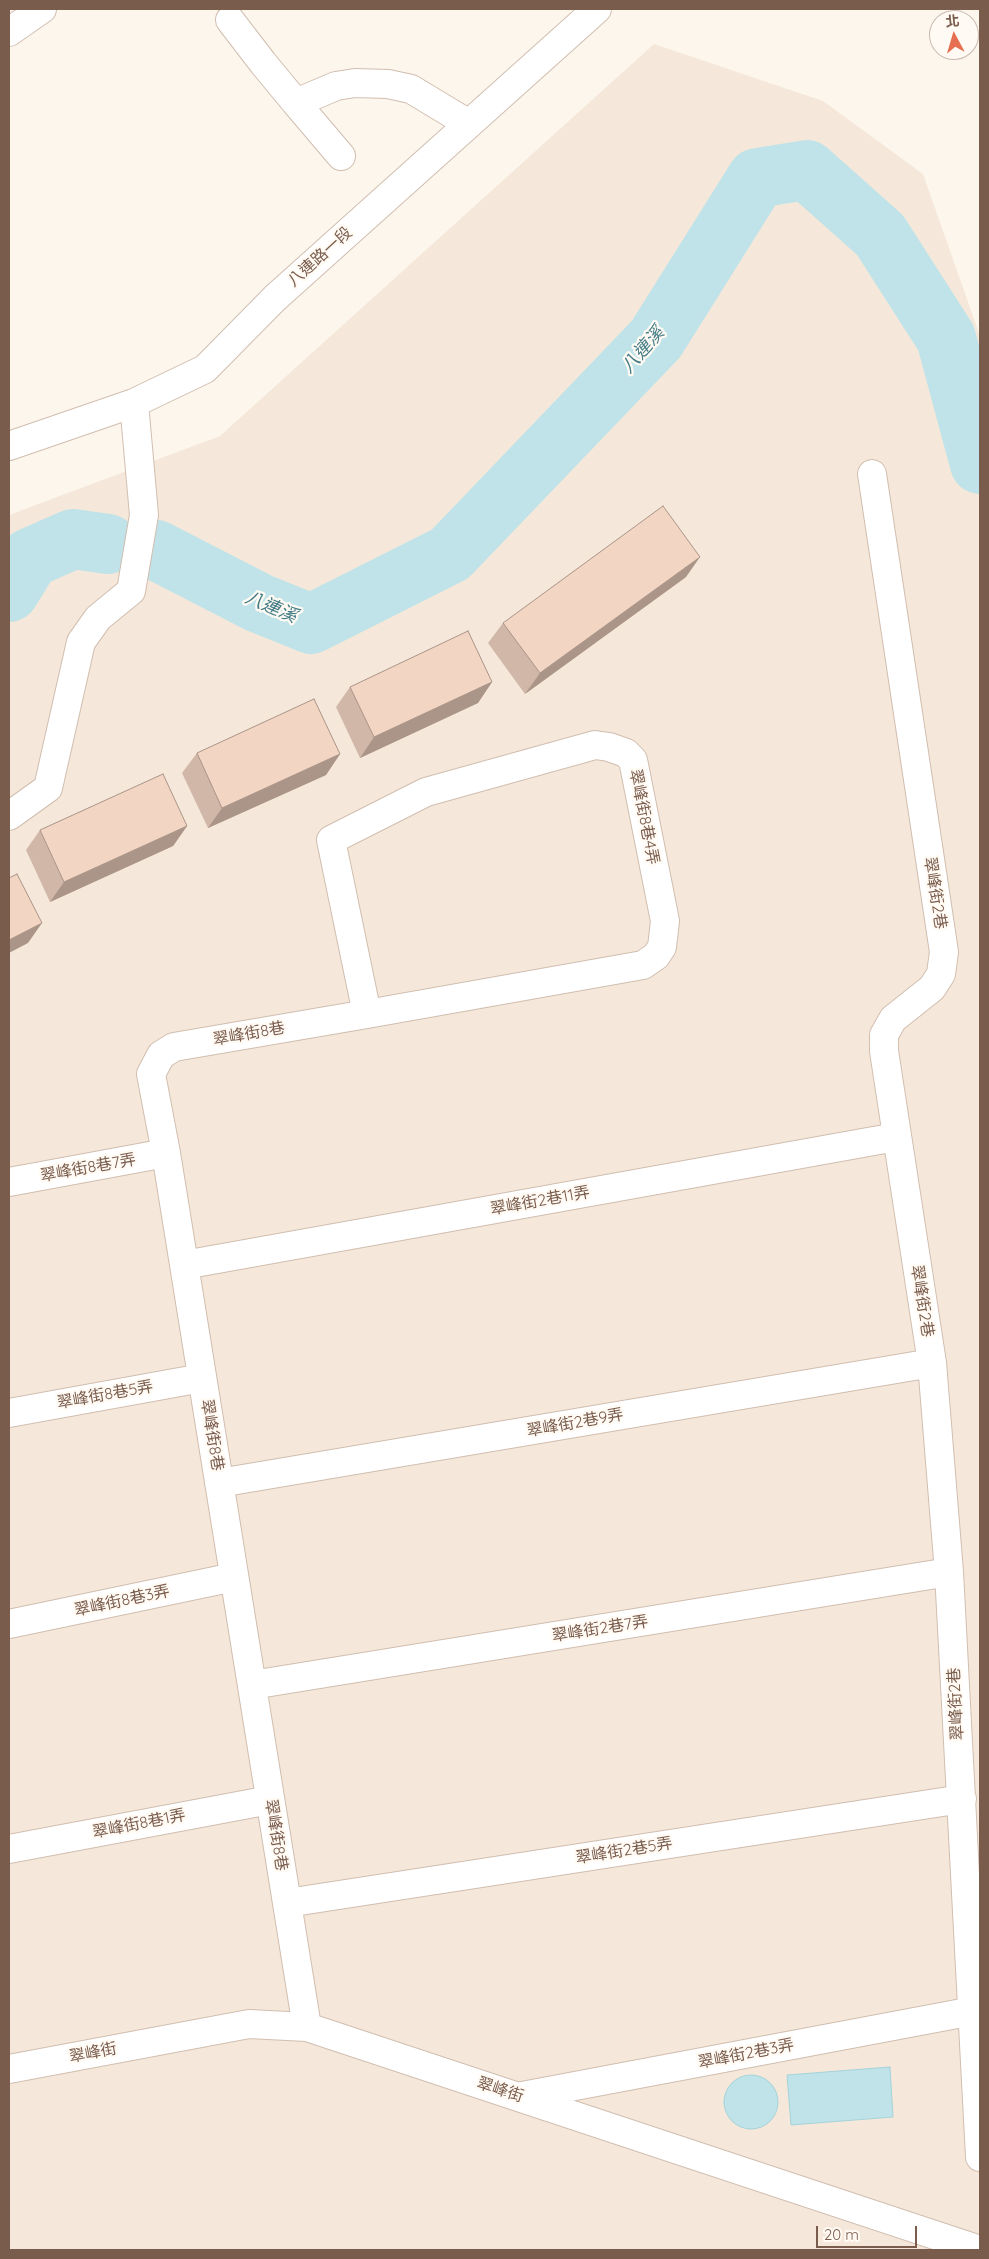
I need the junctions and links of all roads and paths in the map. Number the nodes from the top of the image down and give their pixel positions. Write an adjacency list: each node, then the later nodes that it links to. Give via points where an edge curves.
1 (42, 9): 4 (street)
2 (597, 9): 6 (street, 八連路一段)
3 (230, 20): 5 (street)
4 (9, 32)
5 (296, 103): 6 (street, via 336,86 388,84 411,89); 7 (street)
6 (469, 124): 8 (street, 八連路一段, via 276,298 205,369)
7 (341, 156)
8 (134, 403): 9 (street, 八連路一段); 11 (street, via 144,515 131,591 98,618 81,642 48,788)
9 (9, 446)
10 (872, 474): 13 (street, 翠峰街2巷, via 944,952 941,974 932,988 893,1019 884,1035)
11 (9, 816)
12 (366, 1014): 12 (street, 翠峰街8巷4弄, via 643,966 656,956 662,947 665,921 633,760 626,753 595,745 426,792 331,840); 14 (street, 翠峰街8巷, via 174,1047 161,1055 151,1074)
13 (896, 1137): 16 (street, 翠峰街2巷11弄); 17 (street, 翠峰街2巷)
14 (166, 1154): 15 (street, 翠峰街8巷7弄); 16 (street, 翠峰街8巷)
15 (9, 1182)
16 (184, 1265): 18 (street, 翠峰街8巷)
17 (932, 1363): 20 (street, 翠峰街2巷9弄); 21 (street, 翠峰街2巷)
18 (202, 1378): 19 (street, 翠峰街8巷5弄); 20 (street, 翠峰街8巷)
19 (9, 1413)
20 (219, 1482): 22 (street, 翠峰街8巷)
21 (948, 1572): 24 (street, 翠峰街2巷7弄); 25 (street, 翠峰街2巷)
22 (234, 1577): 23 (street, 翠峰街8巷3弄); 24 (street, 翠峰街8巷)
23 (9, 1624)
24 (252, 1685): 26 (street, 翠峰街8巷)
25 (962, 1799): 28 (street, 翠峰街2巷5弄); 29 (street, 翠峰街2巷)
26 (270, 1800): 27 (street, 翠峰街8巷1弄); 28 (street, 翠峰街8巷)
27 (9, 1849)
28 (287, 1903): 30 (street, 翠峰街8巷)
29 (973, 2011): 32 (street, 翠峰街2巷3弄); 33 (street, 翠峰街2巷)
30 (306, 2027): 31 (street, 翠峰街, via 249,2024); 32 (street, 翠峰街)
31 (9, 2068)
32 (520, 2097): 34 (street, 翠峰街)
33 (980, 2157)
34 (980, 2250)

